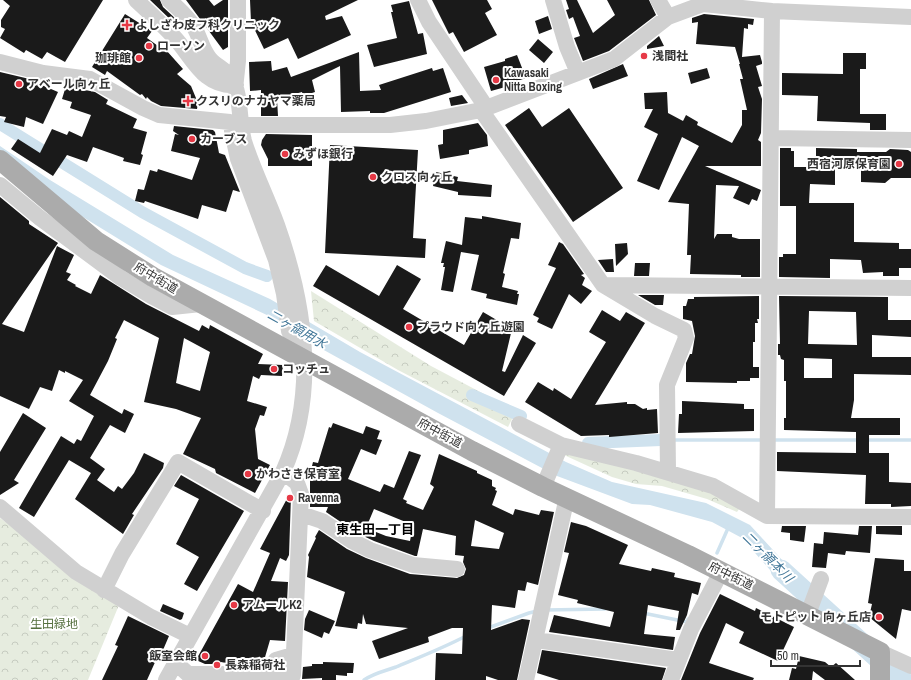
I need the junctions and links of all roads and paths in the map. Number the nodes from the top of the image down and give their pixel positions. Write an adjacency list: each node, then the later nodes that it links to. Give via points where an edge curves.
1 (136, 0): 13 (street, via 175,37 202,74 222,85)
2 (169, 0): 13 (street, via 193,26 209,58 228,73)
3 (238, 0): 13 (street)
4 (418, 0): 14 (street, via 429,22)
5 (553, 0): 12 (street, via 566,47)
6 (658, 0): 9 (street)
7 (829, 6): 8 (street); 10 (street)
8 (772, 11): 9 (street, via 703,4); 16 (street)
9 (668, 17): 12 (street, via 614,59)
10 (911, 17)
11 (0, 62): 15 (street, via 43,73 90,79 159,115)
12 (578, 73): 14 (street)
13 (236, 85): 15 (street, via 231,102)
14 (484, 108): 15 (street, via 426,121 390,125); 20 (street)
15 (235, 124): 23 (street, via 277,224 289,260)
16 (771, 138): 17 (street); 21 (street)
17 (911, 140)
18 (0, 160): 24 (main road, 府中街道, via 96,241 152,277)
19 (0, 185): 24 (street, via 121,278 151,296 172,307)
20 (603, 285): 21 (street); 28 (street, via 684,330 686,338 667,385)
21 (770, 286): 22 (street); 35 (street)
22 (911, 288)
23 (291, 296): 25 (street, via 303,340); 25 (street, via 289,331)
24 (201, 304): 25 (main road, 府中街道)
25 (303, 360): 29 (street, via 304,386 297,430); 30 (main road, 府中街道)
26 (519, 424): 27 (street)
27 (560, 448): 28 (street); 30 (street)
28 (668, 471): 35 (street, via 713,486)
29 (283, 472): 33 (street); 34 (street, via 300,488)
30 (546, 479): 31 (main road, 府中街道)
31 (567, 497): 38 (main road, 府中街道); 43 (street)
32 (0, 507): 40 (street, via 76,572)
33 (263, 511): 40 (street, via 178,462 122,554); 42 (street)
34 (301, 514): 37 (street, via 322,521 370,550 413,565); 49 (street, via 293,655 276,660)
35 (767, 516): 36 (street)
36 (911, 517)
37 (457, 569)
38 (721, 572): 41 (main road, 府中街道); 45 (street)
39 (821, 579): 41 (street)
40 (104, 590): 42 (street)
41 (808, 614): 44 (main road, 府中街道)
42 (190, 636): 46 (street)
43 (536, 640): 45 (street); 51 (street)
44 (880, 652): 47 (street); 48 (main road)
45 (678, 660): 52 (street)
46 (176, 663): 49 (street, via 188,674 264,674); 50 (street)
47 (911, 666)
48 (880, 676)
49 (285, 679)
50 (166, 680)
51 (527, 680)
52 (671, 680)

